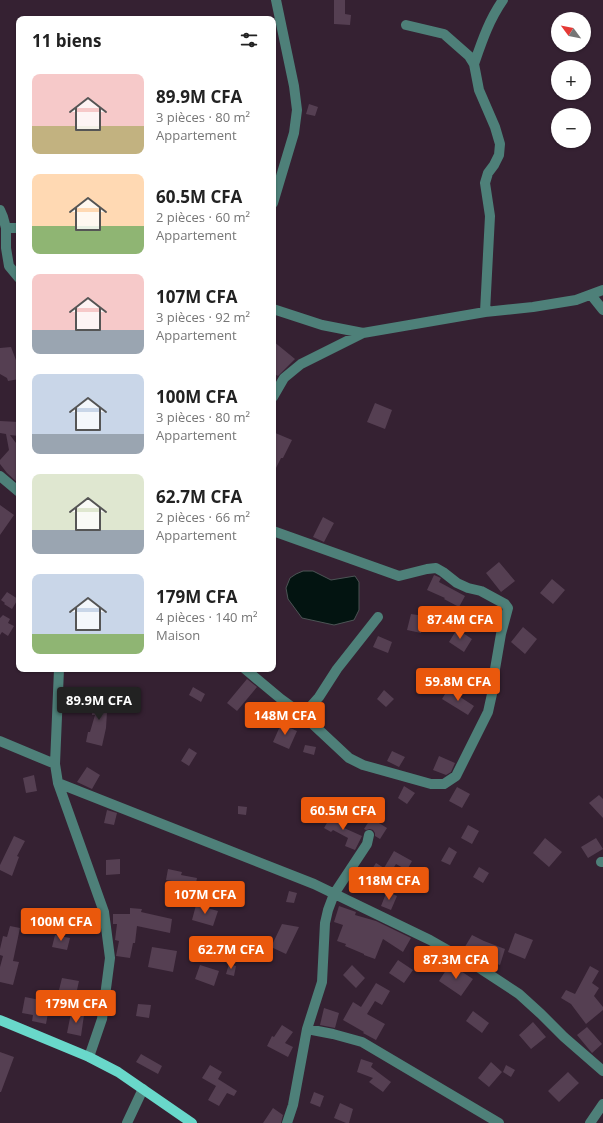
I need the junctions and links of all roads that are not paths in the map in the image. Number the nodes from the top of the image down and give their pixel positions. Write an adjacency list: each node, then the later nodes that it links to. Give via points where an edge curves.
1 (276, 0): 5 (street, via 297,110 294,133)
2 (503, 0): 4 (street, via 486,30)
3 (406, 25): 4 (street, via 444,34 469,56)
4 (474, 64): 14 (street, via 479,90 500,144 499,156 485,183 490,216)
5 (276, 190)
6 (0, 210): 7 (street)
7 (6, 228): 8 (street); 9 (street, via 9,266)
8 (16, 228)
9 (16, 274)
10 (603, 290): 11 (street)
11 (591, 295): 13 (street); 14 (street, via 533,307)
12 (276, 310): 15 (street)
13 (603, 310)
14 (485, 312): 15 (street)
15 (363, 333): 16 (street, via 301,364 284,378)
16 (276, 392)
17 (0, 476): 18 (street)
18 (16, 489)
19 (276, 533): 23 (street, via 399,576 436,568 458,583 481,591 508,608 488,712 456,776 444,784 431,784 363,765 349,758)
20 (378, 617): 23 (street)
21 (59, 672): 25 (street)
22 (249, 672): 23 (street)
23 (303, 715)
24 (0, 741): 25 (street)
25 (54, 764): 26 (street)
26 (58, 783): 28 (street); 31 (street, via 104,912 110,958 102,1019)
27 (369, 835): 28 (street, via 367,844)
28 (334, 894): 30 (street, via 325,923 322,982); 32 (street, via 430,940 481,969 518,994)
29 (0, 1020): 31 (main road)
30 (307, 1029): 37 (street, via 293,1105); 38 (street, via 362,1042)
31 (90, 1057): 33 (main road)
32 (603, 1071)
33 (142, 1089): 35 (street); 36 (main road)
34 (603, 1104): 39 (street)
35 (127, 1123)
36 (192, 1123)
37 (287, 1123)
38 (499, 1123)
39 (590, 1123)

